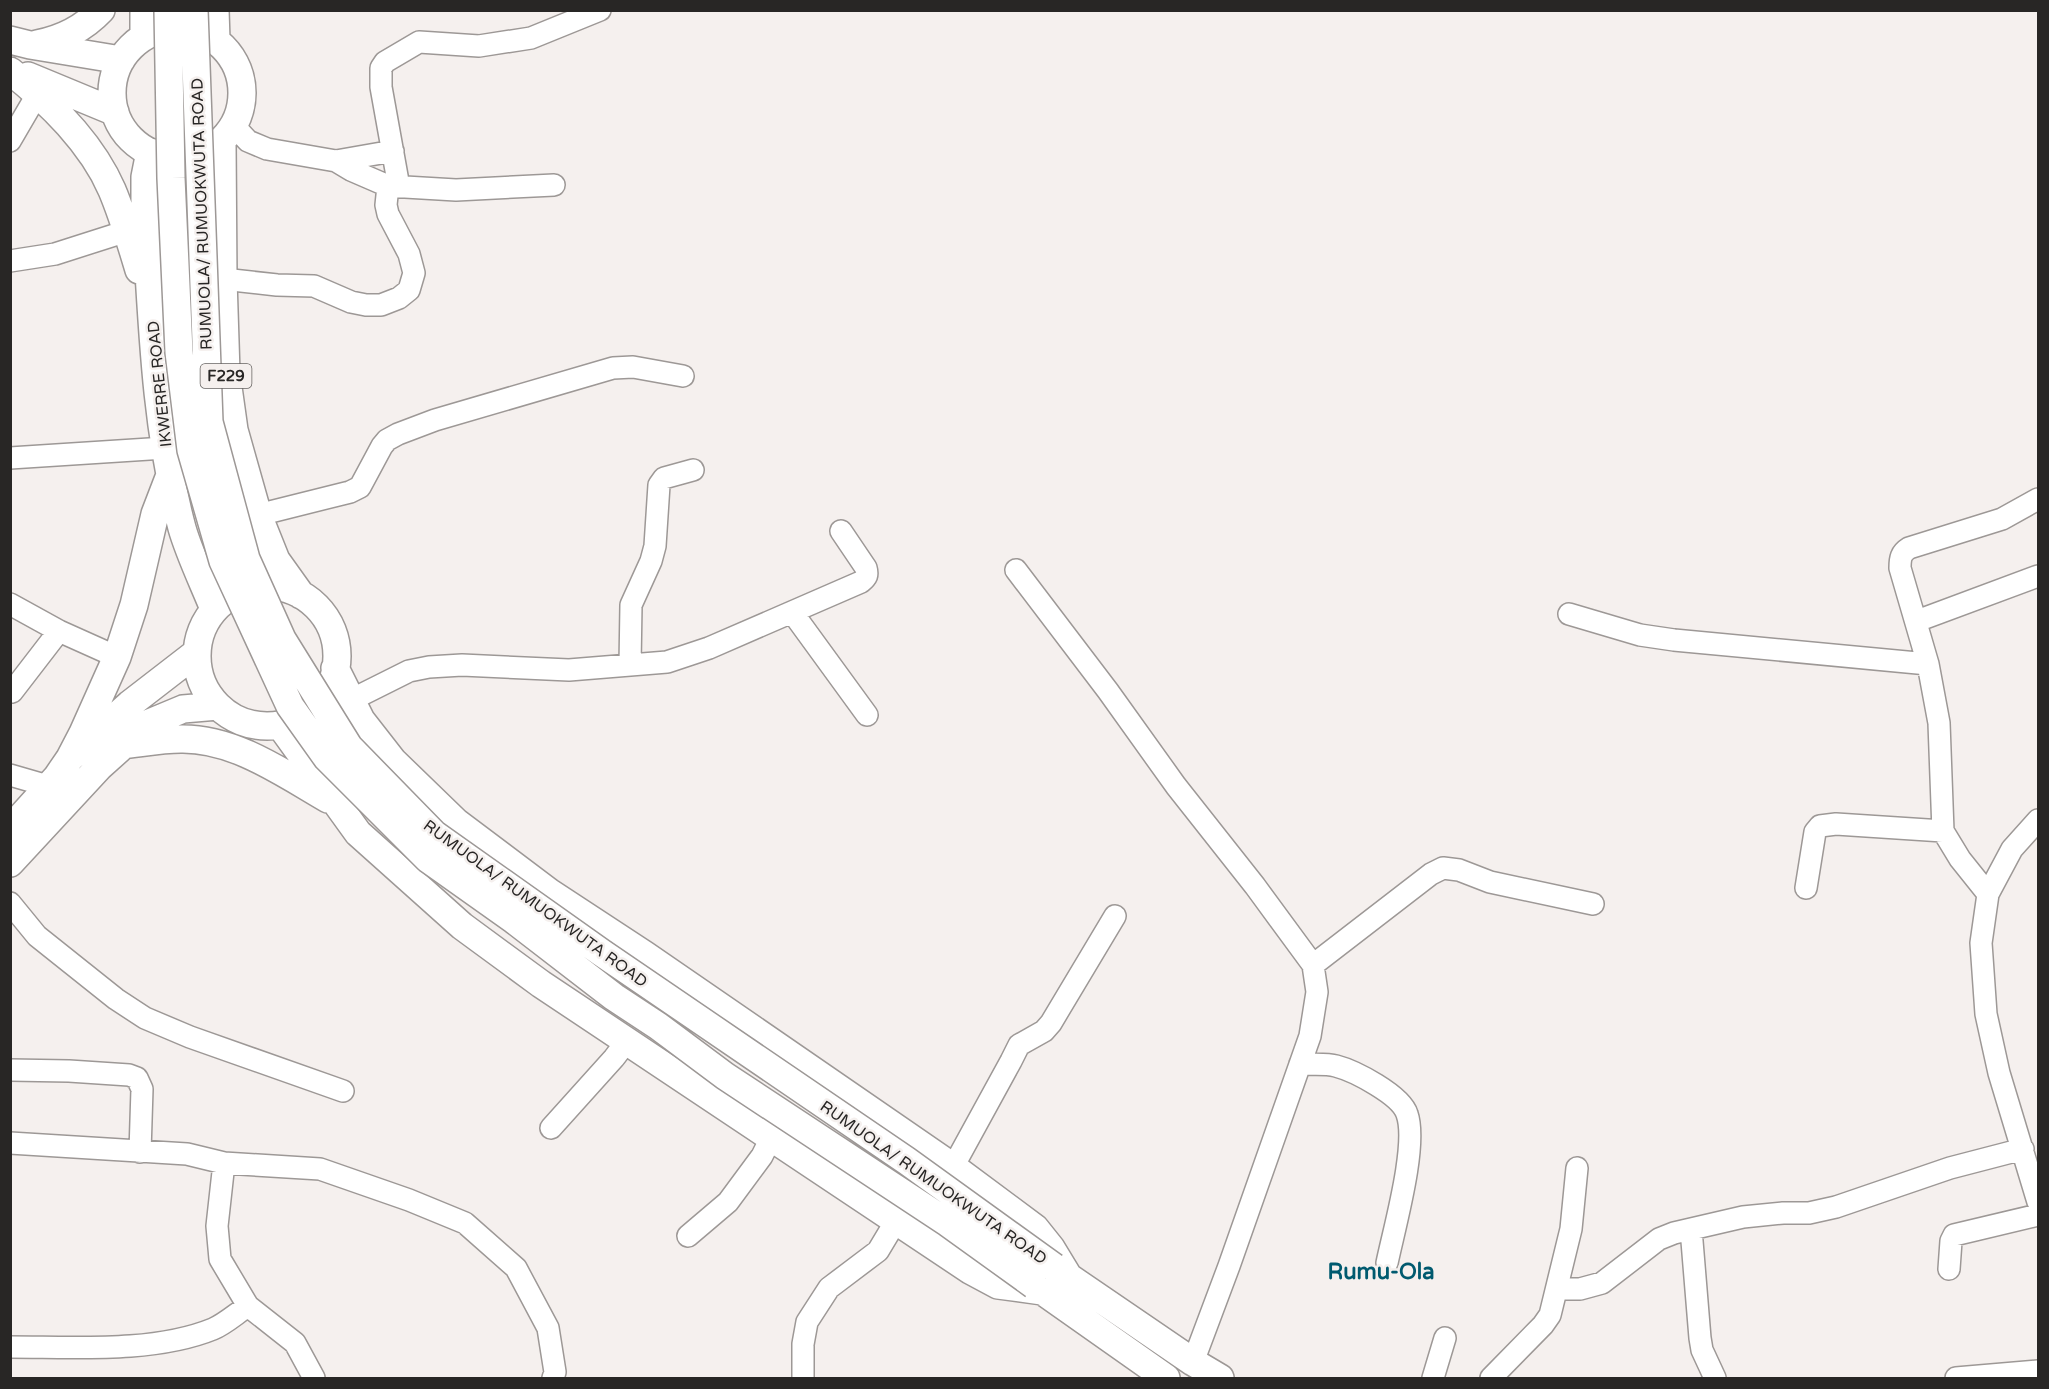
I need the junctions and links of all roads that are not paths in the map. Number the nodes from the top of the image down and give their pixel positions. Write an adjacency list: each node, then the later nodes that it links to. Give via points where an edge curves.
1 (101, 10): 9 (main road, via 59,40)
2 (144, 10): 7 (main road)
3 (168, 10): 87 (main road, RUMUOLA/ RUMUOKWUTA ROAD, bridge, via 179,352 191,450 223,561 290,706 327,758 428,859 725,1076 939,1217)
4 (194, 10): 86 (main road, RUMUOLA/ RUMUOKWUTA ROAD, bridge, via 209,422 246,559 282,639 349,747 434,834)
5 (215, 10): 8 (main road)
6 (600, 10): 16 (street, via 531,38 478,46 419,42 386,62 381,68 381,87)
7 (144, 37): 8 (main road, via 178,27); 10 (main road)
8 (216, 40): 14 (main road, via 231,55 240,73 240,114)
9 (20, 43): 10 (main road)
10 (121, 60): 13 (main road, via 112,85)
11 (10, 70): 12 (main road); 13 (main road)
12 (38, 93): 15 (street); 21 (main road, via 90,153 112,189)
13 (115, 112): 17 (main road, via 128,136)
14 (228, 134): 17 (main road, via 204,152 190,156 177,158); 18 (street, via 267,149); 23 (main road, F229)
15 (10, 141)
16 (393, 151): 18 (street); 20 (street)
17 (150, 152): 24 (main road, IKWERRE ROAD, via 145,206)
18 (336, 161): 20 (street)
19 (554, 185): 20 (street, via 456,190)
20 (394, 187): 23 (street, via 386,205 388,214 409,254 414,273 409,290 399,298 381,305 366,305 314,286)
21 (127, 231): 22 (street, via 55,254); 24 (main road)
22 (10, 261)
23 (223, 279): 31 (main road, F229, via 226,373 234,430)
24 (152, 308): 26 (main road, IKWERRE ROAD, via 156,386)
25 (683, 376): 31 (street, via 633,367 613,368 435,420 387,440 360,487)
26 (165, 448): 27 (street); 29 (main road, IKWERRE ROAD)
27 (10, 458)
28 (693, 470): 45 (street, via 664,478 658,485 655,546 631,605)
29 (170, 475): 37 (main road, IKWERRE ROAD, via 183,531); 43 (main road, via 155,514 134,605)
30 (2038, 499): 40 (street, via 2002,519 1902,552 1900,568)
31 (258, 516): 35 (main road, F229, via 276,560)
32 (841, 531): 38 (street, via 866,568 866,578)
33 (1016, 570): 66 (street)
34 (2038, 576): 40 (street)
35 (300, 596): 37 (main road, F229, via 276,587 250,588); 46 (main road, F229, via 328,622 335,644)
36 (10, 604): 41 (street)
37 (214, 609): 42 (main road, via 202,628)
38 (792, 612): 45 (street, via 667,662); 50 (street)
39 (1569, 614): 44 (street, via 1640,635 1674,640)
40 (1917, 621): 44 (street)
41 (58, 631): 43 (street); 47 (street)
42 (196, 653): 49 (main road, via 200,679); 53 (main road, via 130,704)
43 (117, 657): 53 (main road)
44 (1928, 664): 59 (street, via 1939,723)
45 (630, 665): 48 (street, via 569,670 462,664 429,667 409,670)
46 (335, 668): 48 (main road); 51 (main road, F229, via 321,700 302,716)
47 (12, 692)
48 (351, 700): 77 (main road, via 361,720 393,761 456,822 549,892)
49 (218, 706): 51 (main road, via 240,721); 52 (main road, via 183,709 147,724)
50 (867, 715)
51 (280, 725): 56 (main road)
52 (121, 746): 56 (main road, via 182,739 217,743 261,760); 60 (main road)
53 (70, 758): 55 (main road)
54 (10, 775): 55 (street)
55 (48, 786): 58 (main road)
56 (336, 804): 67 (main road, via 358,833 462,926)
57 (2038, 820): 62 (street, via 2012,849)
58 (10, 829)
59 (1943, 831): 61 (street, via 1820,826 1815,832); 62 (street)
60 (10, 863)
61 (1806, 888)
62 (1988, 894): 74 (street, via 1981,943 1986,1014 1999,1073)
63 (10, 903): 70 (street, via 37,936 145,1018)
64 (1593, 904): 66 (street, via 1443,868)
65 (1115, 916): 77 (street, via 1051,1023 1015,1049)
66 (1313, 965): 68 (street, via 1315,1014)
67 (627, 1041): 71 (street); 72 (main road)
68 (1300, 1064): 84 (street, via 1334,1065 1347,1070 1376,1085 1403,1105 1407,1113 1409,1153); 92 (street)
69 (10, 1070): 75 (street, via 137,1078 142,1089)
70 (343, 1091)
71 (550, 1128)
72 (771, 1138): 81 (main road); 83 (street, via 728,1202)
73 (10, 1143): 75 (street)
74 (2023, 1149): 79 (street); 82 (street, via 1950,1168 1836,1208 1743,1217)
75 (140, 1152): 76 (street, via 187,1154)
76 (224, 1163): 89 (street, via 217,1226 220,1259); 95 (street, via 320,1169 465,1223 516,1268 548,1328)
77 (953, 1167): 86 (main road, via 1035,1228 1051,1248)
78 (1577, 1168): 88 (street, via 1571,1229)
79 (2038, 1202)
80 (2038, 1215): 85 (street, via 1954,1235)
81 (896, 1221): 87 (main road, via 998,1285); 96 (street, via 878,1251 829,1288 807,1322)
82 (1691, 1229): 88 (street, via 1659,1239 1602,1283); 101 (street, via 1702,1350)
83 (688, 1236)
84 (1387, 1263)
85 (1949, 1269)
86 (1061, 1272): 92 (main road, RUMUOLA/ RUMUOKWUTA ROAD)
87 (1038, 1288): 97 (main road, RUMUOLA/ RUMUOKWUTA ROAD)
88 (1558, 1289): 100 (street, via 1543,1325)
89 (248, 1306): 91 (street, via 216,1328 179,1341); 94 (street, via 295,1343)
90 (1445, 1338): 99 (street)
91 (10, 1347)
92 (1192, 1362): 98 (main road, RUMUOLA/ RUMUOKWUTA ROAD)
93 (2038, 1371): 102 (street)
94 (314, 1378)
95 (553, 1378)
96 (803, 1378)
97 (1166, 1378)
98 (1220, 1378)
99 (1433, 1378)
100 (1491, 1378)
101 (1715, 1378)
102 (1956, 1378)

